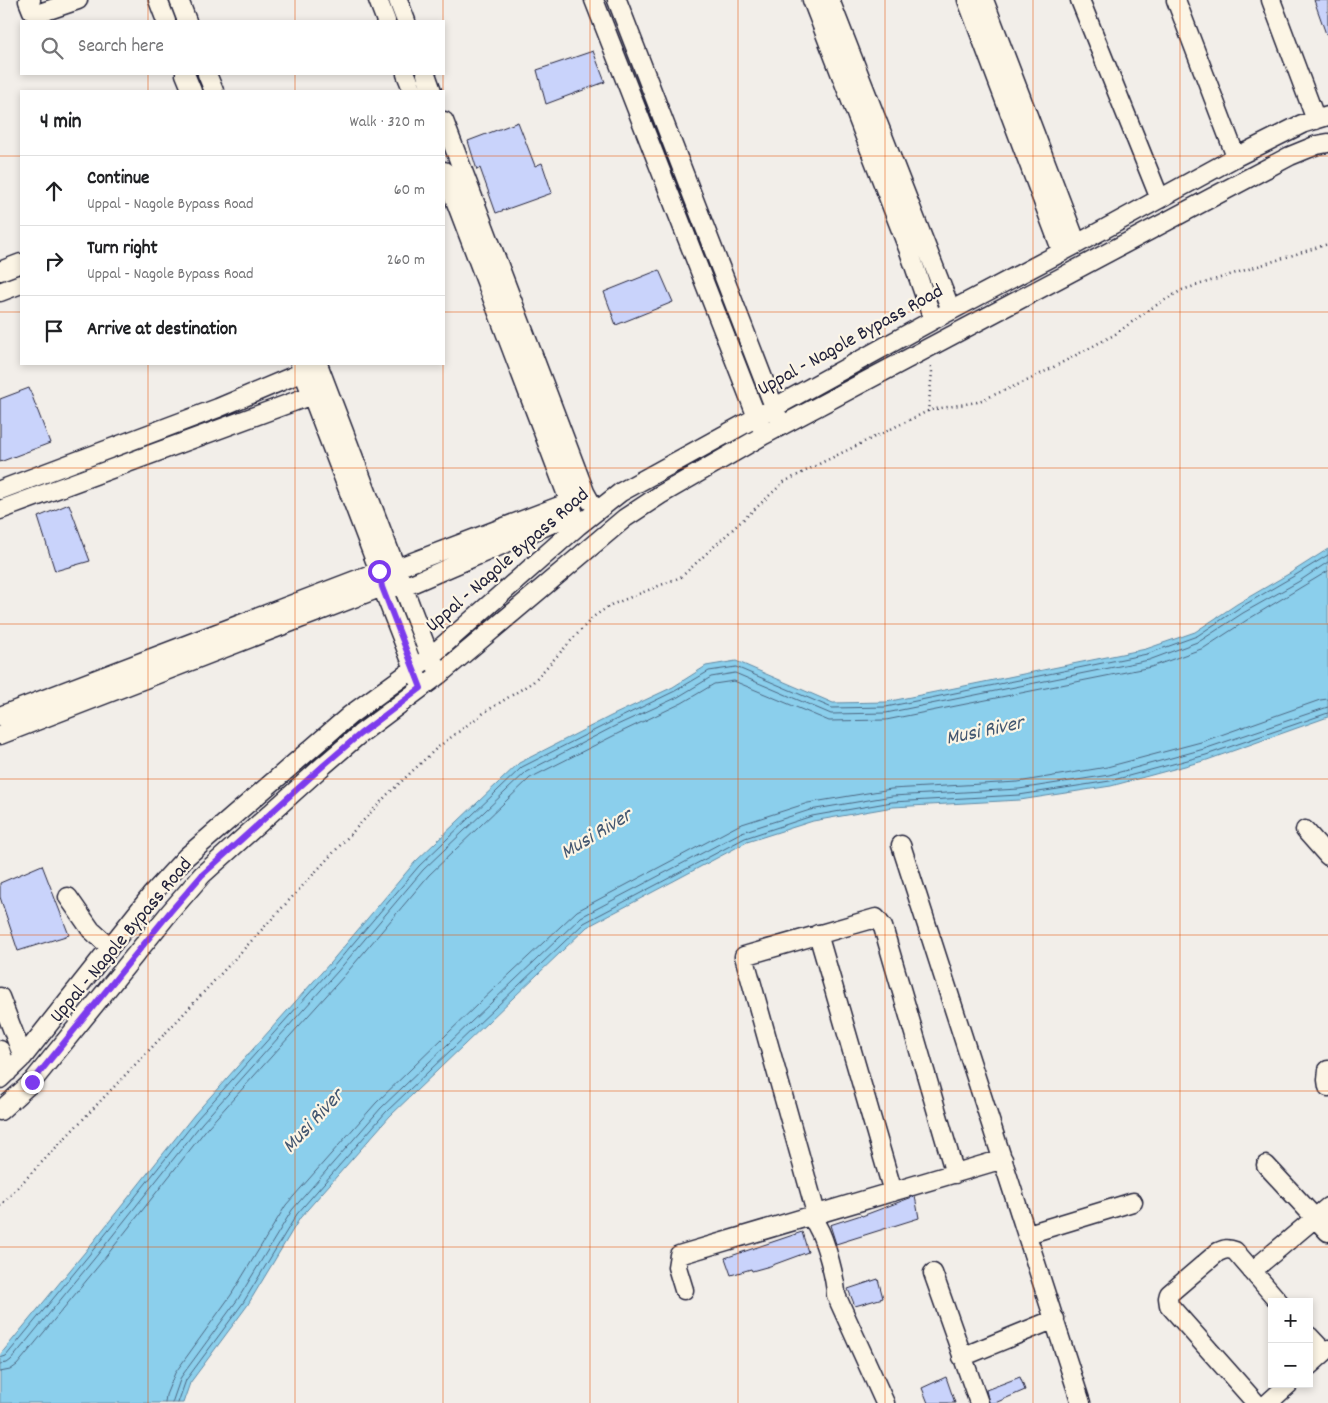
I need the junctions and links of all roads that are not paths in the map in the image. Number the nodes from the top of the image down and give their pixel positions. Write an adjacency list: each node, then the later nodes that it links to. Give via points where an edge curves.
1 (31, 0): 2 (street, via 28,1 32,11 37,14)
2 (78, 0)
3 (158, 0): 16 (street)
4 (179, 0): 17 (street)
5 (378, 0): 18 (street)
6 (398, 0): 19 (street)
7 (594, 0): 44 (street)
8 (617, 0): 43 (street)
9 (812, 0): 40 (street)
10 (830, 0): 39 (street)
11 (967, 0): 34 (street)
12 (984, 0): 34 (street)
13 (1080, 0): 33 (street)
14 (1176, 0): 31 (street)
15 (1271, 0): 28 (street)
16 (166, 20)
17 (187, 20)
18 (386, 20)
19 (406, 20)
20 (186, 75): 24 (street)
21 (207, 75): 25 (street)
22 (406, 75): 26 (street)
23 (426, 75): 27 (street)
24 (192, 90)
25 (214, 90)
26 (413, 90)
27 (432, 90)
28 (1322, 118): 31 (street, Uppal - Nagole Bypass Road)
29 (445, 124): 48 (street)
30 (1328, 143): 45 (street, Uppal - Nagole Bypass Road, via 1290,156)
31 (1236, 156): 33 (street, Uppal - Nagole Bypass Road)
32 (445, 174): 47 (street)
33 (1160, 199): 34 (street, Uppal - Nagole Bypass Road)
34 (1070, 248): 39 (street, Uppal - Nagole Bypass Road)
35 (20, 263): 36 (street)
36 (0, 271)
37 (20, 284): 38 (street)
38 (0, 292)
39 (951, 310): 40 (street, Uppal - Nagole Bypass Road)
40 (933, 320): 43 (street, Uppal - Nagole Bypass Road)
41 (307, 367): 42 (street, Uppal - Nagole Bypass Road); 49 (street, via 218,408); 54 (street, Uppal - Nagole Bypass Road)
42 (312, 395): 50 (street); 55 (street, Uppal - Nagole Bypass Road)
43 (773, 407): 44 (street, Uppal - Nagole Bypass Road); 45 (street)
44 (756, 416): 46 (street); 51 (street, Uppal - Nagole Bypass Road, via 621,492)
45 (782, 427): 46 (street, Uppal - Nagole Bypass Road)
46 (764, 435): 53 (street, Uppal - Nagole Bypass Road, via 660,495)
47 (553, 457): 48 (street); 52 (street)
48 (582, 484): 51 (street); 52 (street)
49 (0, 490)
50 (0, 510)
51 (596, 511): 52 (street, Uppal - Nagole Bypass Road); 53 (street)
52 (574, 514): 54 (street); 56 (street); 57 (street, Uppal - Nagole Bypass Road)
53 (606, 534): 59 (street, Uppal - Nagole Bypass Road)
54 (397, 568): 55 (street); 56 (street, Uppal - Nagole Bypass Road)
55 (380, 579): 56 (street); 58 (street, Uppal - Nagole Bypass Road); 61 (street); 62 (street)
56 (404, 586): 57 (street, Uppal - Nagole Bypass Road)
57 (430, 657): 58 (street, Uppal - Nagole Bypass Road); 59 (street, Uppal - Nagole Bypass Road)
58 (414, 669): 60 (street, Uppal - Nagole Bypass Road); 68 (street, Uppal - Nagole Bypass Road, via 350,715 186,857)
59 (440, 674): 60 (street, Uppal - Nagole Bypass Road)
60 (421, 688): 75 (street, Uppal - Nagole Bypass Road, via 331,758 202,875 32,1082)
61 (0, 716)
62 (0, 734)
63 (1305, 830): 65 (street)
64 (901, 845): 76 (street)
65 (1328, 856)
66 (68, 897): 68 (street, via 91,930)
67 (818, 934): 77 (street, via 876,918 883,928); 79 (street); 82 (street, via 744,956)
68 (110, 947): 71 (street, Uppal - Nagole Bypass Road)
69 (0, 997): 71 (street)
70 (0, 1050): 73 (street)
71 (23, 1057): 73 (street, Uppal - Nagole Bypass Road)
72 (1328, 1070): 74 (street)
73 (4, 1076)
74 (1328, 1086)
75 (0, 1110)
76 (1003, 1159): 77 (street); 84 (street)
77 (952, 1165): 79 (street)
78 (1266, 1165): 81 (street)
79 (893, 1192): 82 (street)
80 (1133, 1202): 84 (street)
81 (1322, 1213): 83 (street); 85 (street)
82 (813, 1215): 87 (street, via 679,1255 677,1267); 95 (street, via 836,1283 836,1295)
83 (1328, 1232)
84 (1028, 1234): 89 (street)
85 (1252, 1271): 88 (street); 98 (street, via 1235,1251 1225,1249 1168,1298 1169,1305)
86 (933, 1273): 92 (street)
87 (684, 1290)
88 (1276, 1298)
89 (1055, 1319): 92 (street); 97 (street)
90 (1313, 1340): 91 (street)
91 (1326, 1351): 93 (street)
92 (962, 1357): 96 (street)
93 (1313, 1362)
94 (1285, 1388): 99 (street)
95 (885, 1403)
96 (979, 1403)
97 (1081, 1403)
98 (1256, 1403)
99 (1268, 1403)

